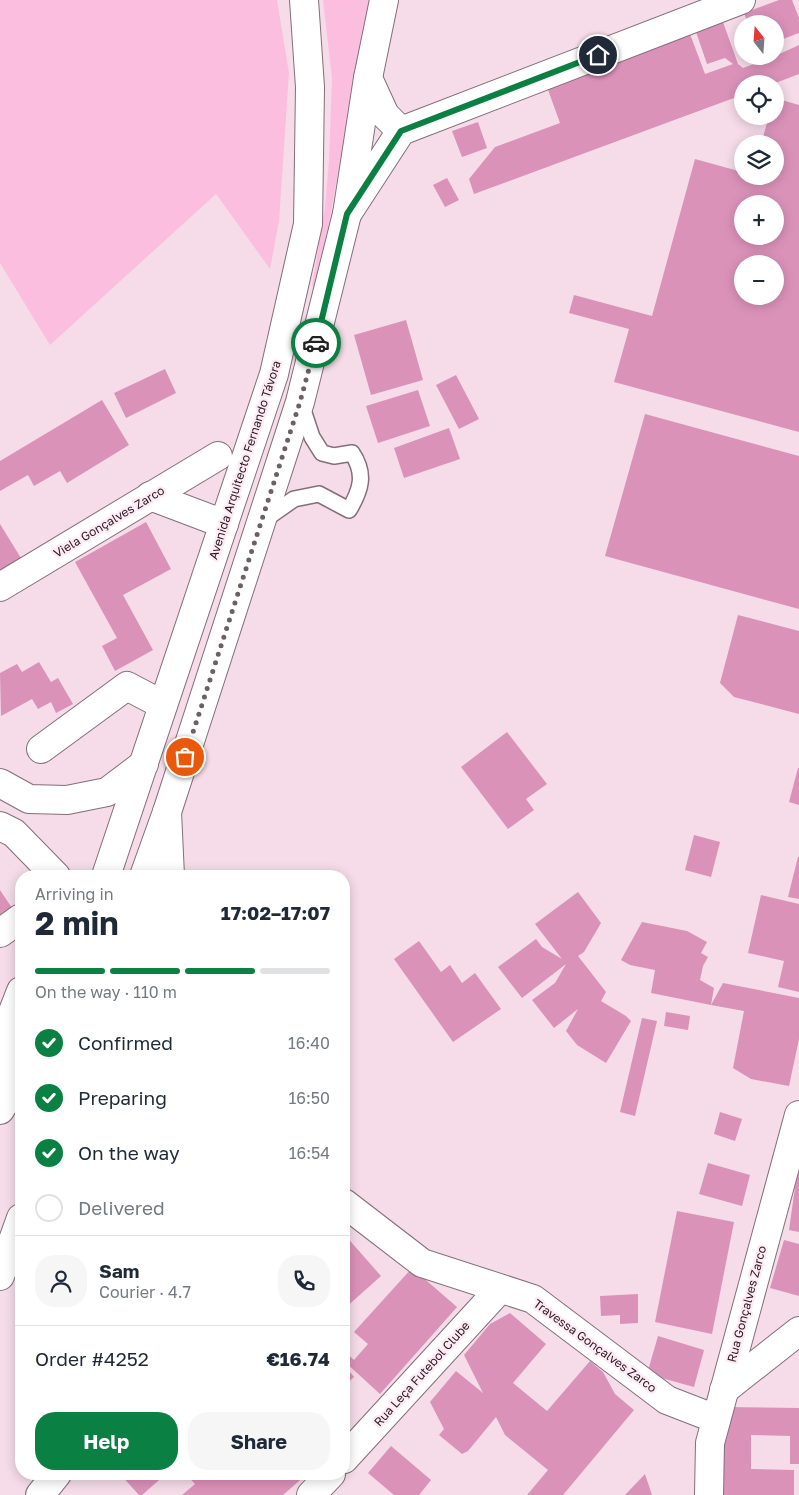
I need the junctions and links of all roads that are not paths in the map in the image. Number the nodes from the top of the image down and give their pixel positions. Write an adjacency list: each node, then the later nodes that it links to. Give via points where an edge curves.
1 (304, 0): 11 (street, Avenida Arquitecto Fernando Távora, via 310,87 308,224 274,374)
2 (384, 0): 4 (street)
3 (741, 0): 5 (street)
4 (368, 78): 5 (street, via 385,115); 6 (street)
5 (401, 131): 6 (street)
6 (347, 214): 7 (street)
7 (300, 402): 10 (street); 10 (lane, via 312,437 322,453 334,456 352,453 360,464 362,480 349,510 319,494 294,499)
8 (218, 456): 9 (street, Viela Gonçalves Zarco)
9 (150, 496): 11 (street); 12 (street, Viela Gonçalves Zarco)
10 (261, 522): 17 (street)
11 (224, 524): 13 (street, Avenida Arquitecto Fernando Távora)
12 (0, 587)
13 (163, 705): 14 (street, via 127,686); 15 (street, Avenida Arquitecto Fernando Távora)
14 (41, 749)
15 (144, 764): 16 (street, via 107,792 67,800 30,799); 20 (street, Avenida Arquitecto Fernando Távora)
16 (0, 783)
17 (167, 812): 21 (street); 22 (street)
18 (0, 826): 19 (street, via 14,833)
19 (50, 870)
20 (108, 870)
21 (146, 870)
22 (170, 870)
23 (15, 922): 24 (street)
24 (0, 933)
25 (15, 1007): 27 (street)
26 (15, 1086): 28 (street)
27 (0, 1105)
28 (0, 1110)
29 (799, 1115): 35 (street, Rua Gonçalves Zarco)
30 (350, 1208): 33 (street, Travessa Gonçalves Zarco, via 422,1263)
31 (15, 1234): 32 (street)
32 (0, 1274)
33 (500, 1289): 36 (street, Travessa Gonçalves Zarco, via 533,1299 668,1400); 37 (street, Rua Leça Futebol Clube)
34 (799, 1331): 35 (street)
35 (724, 1390): 36 (street, Rua Gonçalves Zarco)
36 (716, 1419): 42 (street, Rua Gonçalves Zarco, via 710,1442)
37 (350, 1452)
38 (51, 1480): 40 (street)
39 (325, 1480): 41 (street)
40 (40, 1495)
41 (311, 1495)
42 (709, 1495)

